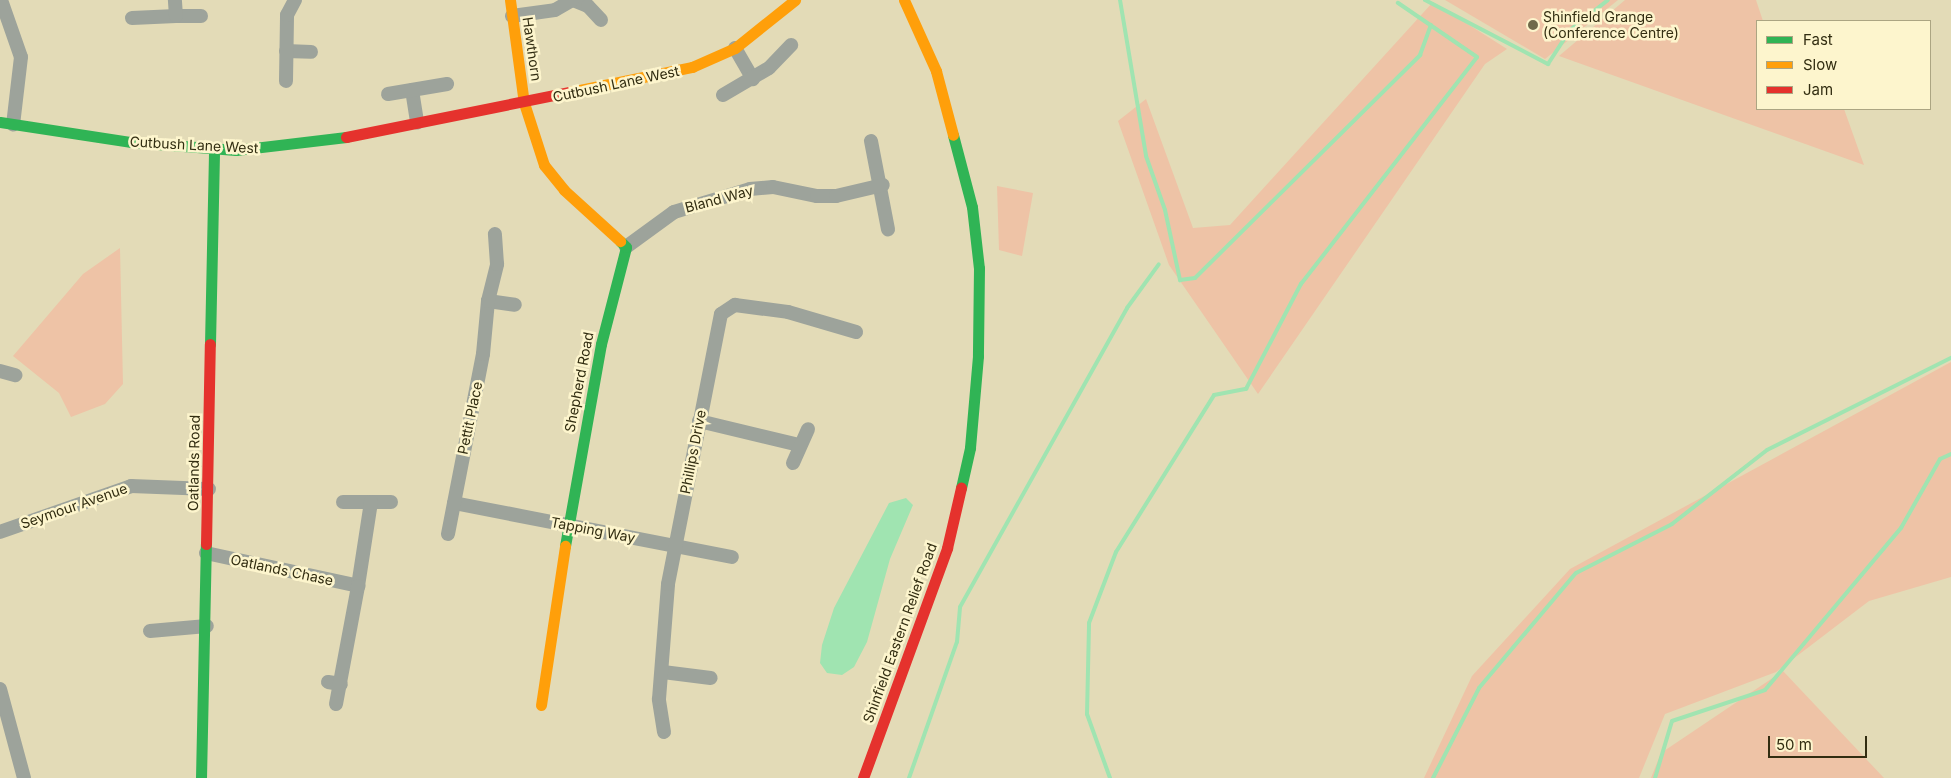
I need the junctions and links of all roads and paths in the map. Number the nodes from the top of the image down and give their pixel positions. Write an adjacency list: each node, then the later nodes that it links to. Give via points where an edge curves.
1 (1, 0): 25 (street, via 21,57)
2 (175, 0): 8 (street)
3 (295, 0): 15 (street, via 287,15)
4 (510, 0): 10 (street, Hawthorn)
5 (572, 0): 10 (street, via 555,10); 12 (street, via 588,6)
6 (795, 0): 14 (street, Cutbush Lane West)
7 (904, 0): 63 (street, Shinfield Eastern Relief Road, via 936,71 972,207 978,268 978,356 970,448 947,548)
8 (176, 16): 9 (street); 11 (street)
9 (201, 16)
10 (512, 16): 23 (street, Hawthorn)
11 (132, 18)
12 (600, 20)
13 (791, 45): 17 (street)
14 (735, 48): 17 (street); 23 (street, Cutbush Lane West, via 672,73)
15 (286, 51): 16 (street); 18 (street)
16 (311, 52)
17 (753, 79): 22 (street)
18 (286, 81)
19 (447, 84): 20 (street)
20 (412, 90): 21 (street); 24 (street)
21 (388, 94)
22 (723, 95)
23 (524, 103): 24 (street, Cutbush Lane West); 31 (street, via 544,165 564,190)
24 (417, 123): 27 (street, Cutbush Lane West, via 280,148)
25 (6, 124): 27 (street, Cutbush Lane West, via 122,141)
26 (871, 141): 28 (street)
27 (214, 148): 41 (street, Oatlands Road)
28 (883, 185): 29 (street); 31 (street, Bland Way, via 836,196 817,196 773,187 750,189 674,212)
29 (888, 228)
30 (495, 234): 32 (street, Pettit Place, via 497,264)
31 (626, 247): 46 (street, Shepherd Road, via 600,344)
32 (488, 301): 33 (street); 45 (street, Pettit Place, via 483,354)
33 (515, 306)
34 (856, 332): 37 (street, Phillips Drive, via 814,316 735,305 727,308 721,314)
35 (0, 371): 36 (street)
36 (15, 374)
37 (699, 421): 39 (street); 49 (street, Phillips Drive)
38 (808, 429): 39 (street)
39 (799, 445): 40 (street)
40 (793, 463)
41 (209, 489): 47 (street, Seymour Avenue, via 131,486); 50 (street, Oatlands Road)
42 (343, 502): 43 (street)
43 (371, 502): 44 (street); 52 (street)
44 (391, 502)
45 (454, 503): 46 (street, Tapping Way); 48 (street, Pettit Place)
46 (567, 526): 49 (street, Tapping Way); 59 (street, Shepherd Road)
47 (0, 532)
48 (448, 534)
49 (676, 547): 51 (street, Tapping Way); 55 (street, Phillips Drive, via 668,584)
50 (206, 553): 52 (street, Oatlands Chase); 53 (street, Oatlands Road)
51 (732, 557)
52 (358, 586): 58 (street, via 335,683)
53 (207, 626): 54 (street); 62 (street, Oatlands Road)
54 (150, 631)
55 (663, 672): 56 (street); 60 (street, Phillips Drive, via 659,699)
56 (711, 678)
57 (1, 694): 61 (street)
58 (336, 704)
59 (542, 705)
60 (664, 732)
61 (24, 778)
62 (201, 778)
63 (864, 778)

